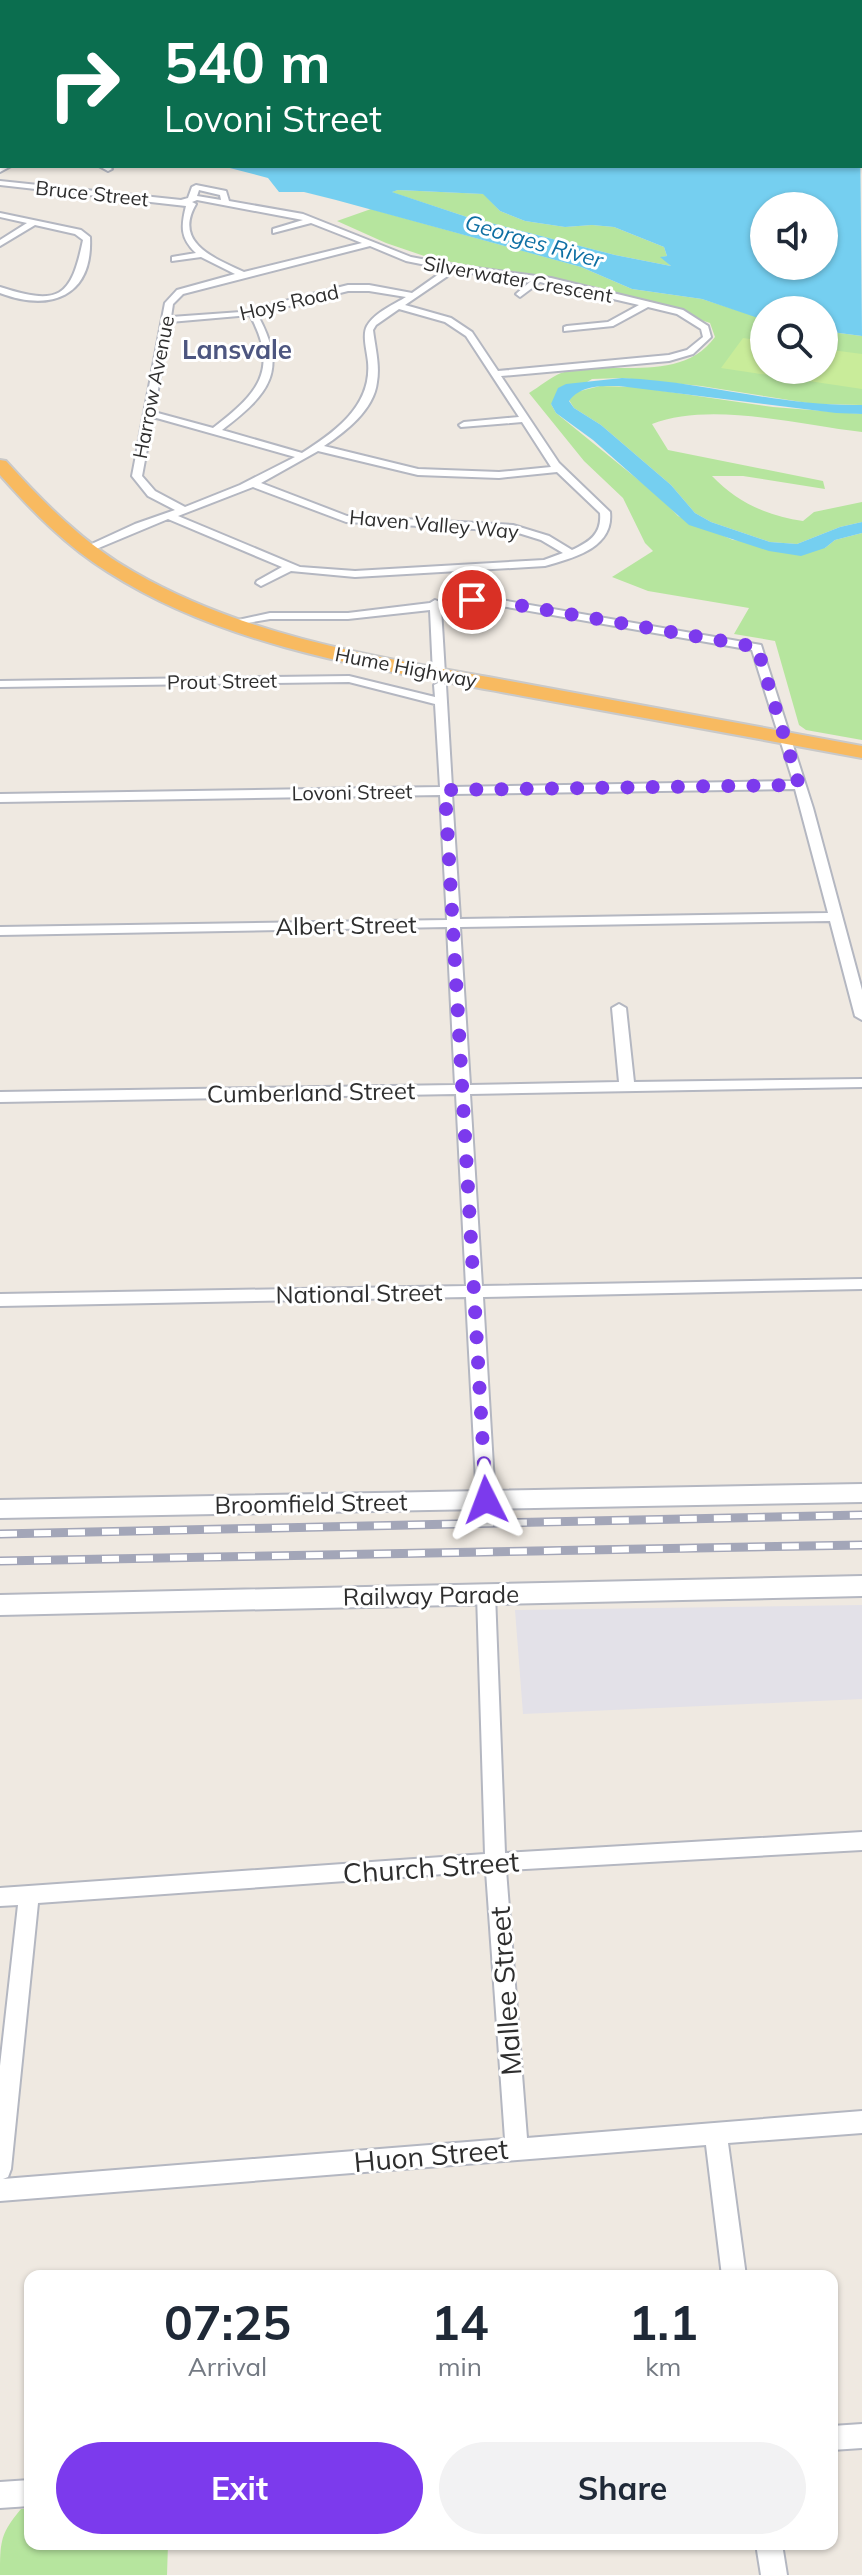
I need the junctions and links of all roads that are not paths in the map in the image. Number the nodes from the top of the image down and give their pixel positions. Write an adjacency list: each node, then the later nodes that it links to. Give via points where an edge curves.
1 (0, 183): 2 (street, Bruce Street)
2 (192, 201): 3 (street, Silverwater Crescent); 3 (street, via 196,187 223,193); 10 (street, via 185,229)
3 (226, 203): 5 (street, Silverwater Crescent)
4 (0, 215): 6 (street)
5 (313, 220): 7 (street); 9 (street, Silverwater Crescent)
6 (34, 222): 8 (street); 15 (street, via 87,237 75,284 60,294 38,298)
7 (276, 231)
8 (0, 244)
9 (369, 244): 12 (street, Silverwater Crescent); 13 (street, Harrow Avenue)
10 (203, 254): 11 (street); 13 (street)
11 (175, 259)
12 (453, 268): 14 (street, Silverwater Crescent); 17 (street)
13 (245, 276): 21 (street, Harrow Avenue, via 180,292 169,303)
14 (538, 279): 16 (street); 18 (street, Silverwater Crescent)
15 (0, 290)
16 (520, 294)
17 (411, 295): 19 (street); 20 (street, Hoys Road, via 348,288)
18 (647, 304): 22 (street, via 610,324); 23 (street, Silverwater Crescent, via 693,318 707,337 688,354 669,358)
19 (396, 305): 23 (street, via 463,329); 28 (street, via 369,330 370,393 350,422)
20 (252, 312): 21 (street, Hoys Road); 27 (street, via 267,334 271,364 258,395)
21 (166, 320): 24 (street, Harrow Avenue)
22 (567, 329)
23 (495, 374): 25 (street)
24 (148, 413): 27 (street); 34 (street, Harrow Avenue, via 137,476 156,497)
25 (525, 419): 26 (street); 31 (street)
26 (464, 425)
27 (215, 431): 29 (street)
28 (319, 448): 29 (street); 31 (street, via 418,472 499,475)
29 (303, 456): 32 (street)
30 (0, 465): 36 (highway, Hume Highway)
31 (559, 469): 37 (street, via 607,519 602,537)
32 (250, 482): 34 (street); 37 (street, Haven Valley Way, via 346,519 513,528)
33 (0, 488): 43 (highway, Hume Highway, via 89,566 146,598 290,652)
34 (185, 511): 35 (street)
35 (171, 517): 36 (street, via 167,524); 38 (street)
36 (93, 553): 41 (highway, Hume Highway, via 129,578)
37 (571, 554): 38 (street, via 530,564 396,572)
38 (291, 567): 39 (street)
39 (261, 583)
40 (435, 603): 41 (street, via 348,616 270,616); 43 (street); 44 (street, via 495,601 757,647)
41 (235, 622): 43 (highway, Hume Highway)
42 (0, 684): 43 (street, Prout Street, via 349,679)
43 (440, 687): 44 (highway, Hume Highway); 48 (street)
44 (788, 743): 45 (highway, Hume Highway); 46 (highway, Hume Highway); 47 (street)
45 (862, 752)
46 (862, 763)
47 (799, 785): 48 (street, Lovoni Street); 50 (street)
48 (445, 790): 49 (street, Lovoni Street); 51 (street)
49 (0, 798)
50 (836, 917): 51 (street, Albert Street); 54 (street)
51 (453, 924): 52 (street, Albert Street); 57 (street)
52 (0, 931)
53 (619, 1008): 56 (street)
54 (862, 1016)
55 (862, 1083): 56 (street, Cumberland Street)
56 (627, 1086): 57 (street, Cumberland Street)
57 (462, 1089): 58 (street, Cumberland Street); 60 (street)
58 (0, 1097)
59 (862, 1284): 60 (street, National Street)
60 (473, 1291): 61 (street, National Street); 63 (street)
61 (0, 1300)
62 (862, 1493): 63 (street, Broomfield Street)
63 (486, 1500): 64 (street, Broomfield Street)
64 (0, 1509)
65 (862, 1586): 66 (street, Railway Parade)
66 (486, 1594): 67 (street, Railway Parade); 69 (street, Mallee Street)
67 (0, 1605)
68 (862, 1841): 69 (street, Church Street)
69 (495, 1862): 70 (street, Church Street); 74 (street, Mallee Street)
70 (29, 1895): 71 (street, Church Street); 75 (street)
71 (0, 1897)
72 (862, 2122): 73 (street, Huon Street)
73 (716, 2134): 74 (street, Huon Street); 77 (street)
74 (517, 2148): 76 (street, Huon Street)
75 (0, 2169)
76 (0, 2190)
77 (733, 2270)
78 (862, 2436): 79 (street)
79 (838, 2438)
80 (24, 2493): 81 (street)
81 (0, 2495)
82 (770, 2550): 83 (street)
83 (774, 2575)

